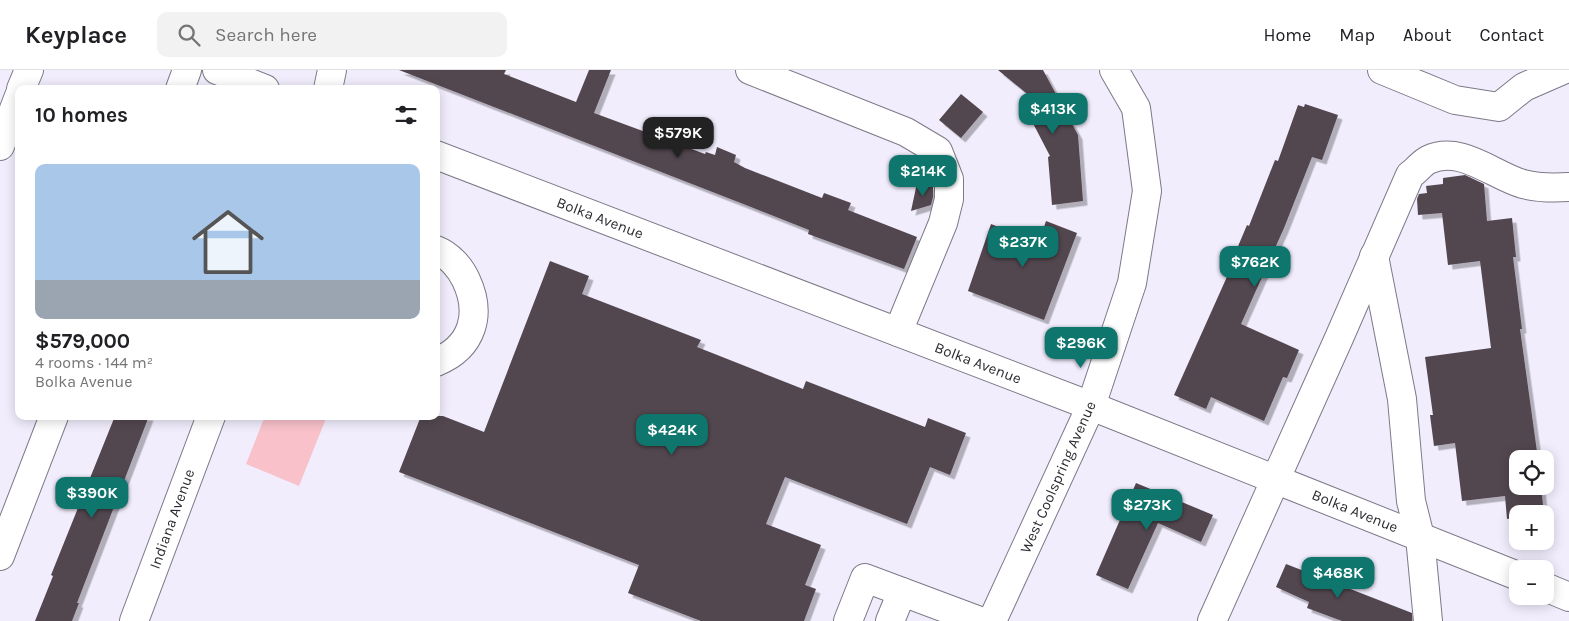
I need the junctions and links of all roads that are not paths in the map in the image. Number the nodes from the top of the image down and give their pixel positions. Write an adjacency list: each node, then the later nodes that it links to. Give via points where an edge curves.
1 (28, 70): 10 (street)
2 (187, 70): 11 (street)
3 (217, 70): 12 (street)
4 (332, 70): 13 (street)
5 (750, 70): 20 (street, via 906,132 938,151 950,178 949,199 943,223)
6 (1114, 70): 22 (street, West Coolspring Avenue, via 1136,108 1147,191 1132,283)
7 (1382, 70): 9 (street, via 1455,100 1499,107)
8 (1563, 70): 9 (street)
9 (1518, 78)
10 (23, 85)
11 (181, 85)
12 (255, 85)
13 (329, 85)
14 (15, 107): 15 (street)
15 (0, 146)
16 (440, 157): 20 (street, Bolka Avenue)
17 (1569, 186): 19 (street, via 1548,188 1522,184 1463,158 1428,160 1410,175)
18 (440, 252): 21 (street, via 462,272 475,308 464,344)
19 (1374, 256): 25 (street); 26 (street, via 1402,399 1411,501)
20 (898, 332): 22 (street, Bolka Avenue)
21 (440, 360)
22 (1091, 406): 25 (street, Bolka Avenue); 36 (street, West Coolspring Avenue)
23 (52, 420): 27 (street)
24 (209, 420): 32 (street, Indiana Avenue)
25 (1274, 479): 26 (street, Bolka Avenue); 37 (street)
26 (1420, 537): 28 (street, Bolka Avenue); 38 (street)
27 (0, 556)
28 (1509, 572)
29 (1554, 591): 31 (street)
30 (902, 592): 33 (street, via 865,578); 34 (street); 35 (street)
31 (1569, 597)
32 (134, 621)
33 (848, 621)
34 (890, 621)
35 (980, 621)
36 (992, 621)
37 (1212, 621)
38 (1428, 621)

